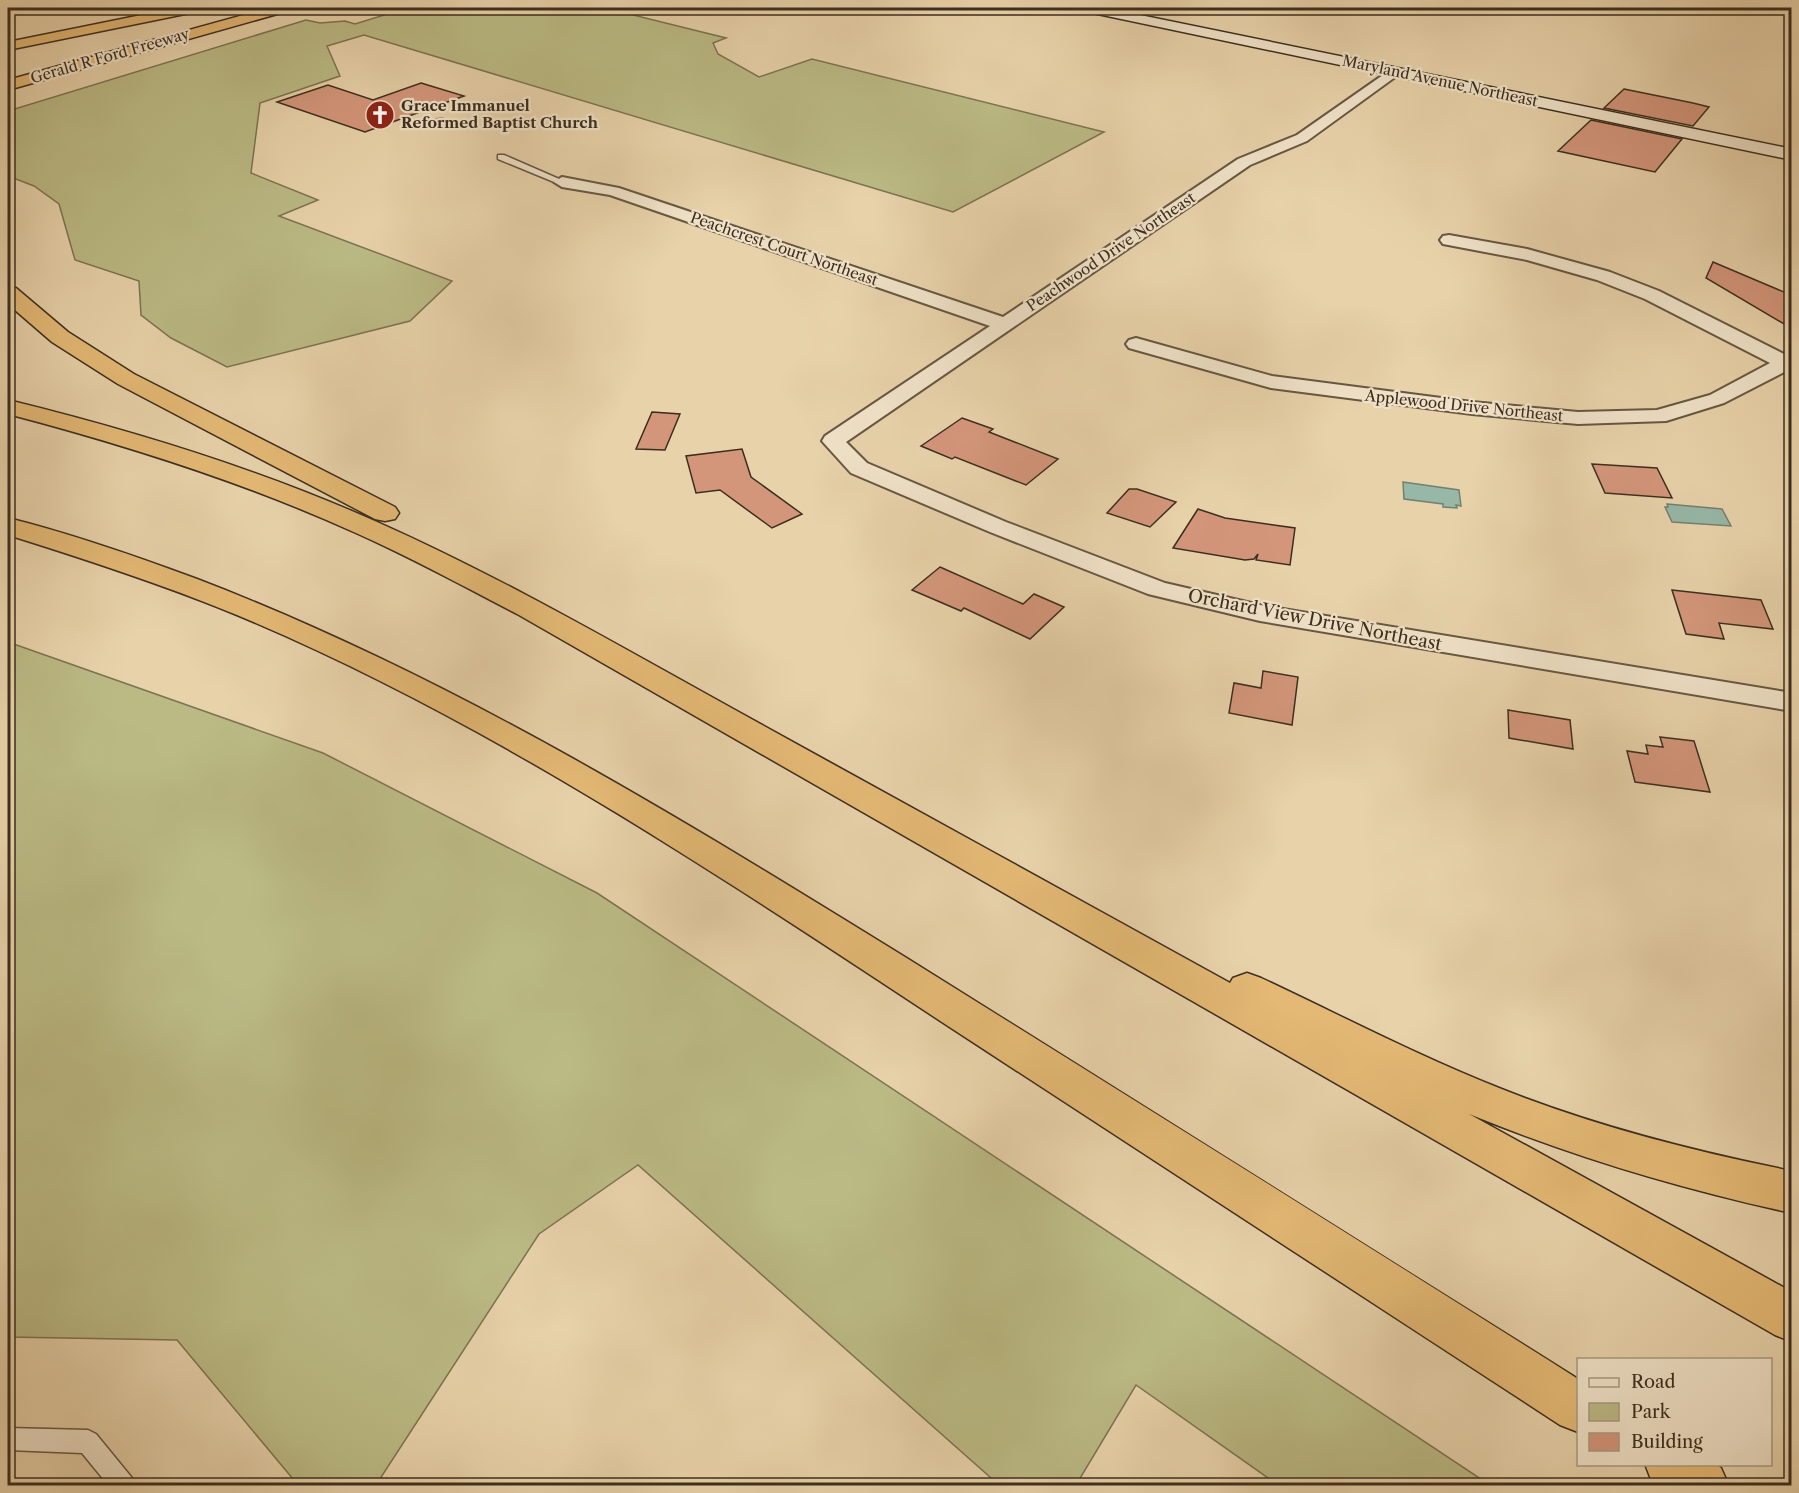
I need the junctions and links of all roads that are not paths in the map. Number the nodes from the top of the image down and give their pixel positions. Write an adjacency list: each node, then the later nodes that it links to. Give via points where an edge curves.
1 (195, 8): 6 (highway)
2 (231, 8): 5 (highway, Gerald R Ford Freeway)
3 (283, 8): 8 (highway, Gerald R Ford Freeway)
4 (1088, 8): 7 (street, Maryland Avenue Northeast)
5 (101, 42)
6 (8, 46)
7 (1393, 72): 11 (street, Maryland Avenue Northeast); 16 (street, Peachwood Drive Northeast, via 1302,138 1244,162)
8 (8, 85)
9 (440, 121): 10 (lane)
10 (417, 124)
11 (1791, 155)
12 (501, 157): 13 (lane)
13 (562, 182): 16 (street, Peachcrest Court Northeast, via 613,191)
14 (1449, 240): 18 (street, via 1605,276 1651,294)
15 (8, 293): 22 (highway, via 60,337 100,364 373,506)
16 (1004, 324): 20 (street, Peachwood Drive Northeast)
17 (1136, 344): 18 (street, Applewood Drive Northeast, via 1270,382 1578,418 1658,416 1717,399)
18 (1789, 364)
19 (8, 407): 22 (highway, via 189,460 301,499 413,548)
20 (833, 441): 23 (street, Orchard View Drive Northeast, via 859,468 1157,589 1260,613)
21 (8, 526): 27 (highway, via 177,580 293,627 532,749 832,931)
22 (529, 609): 24 (highway)
23 (1791, 702)
24 (966, 854): 25 (highway, via 1487,1102 1632,1154); 26 (highway)
25 (1791, 1192)
26 (1791, 1318)
27 (1577, 1406)
28 (8, 1439): 30 (lane, via 88,1442)
29 (1673, 1466): 31 (highway)
30 (124, 1485)
31 (1702, 1485)

